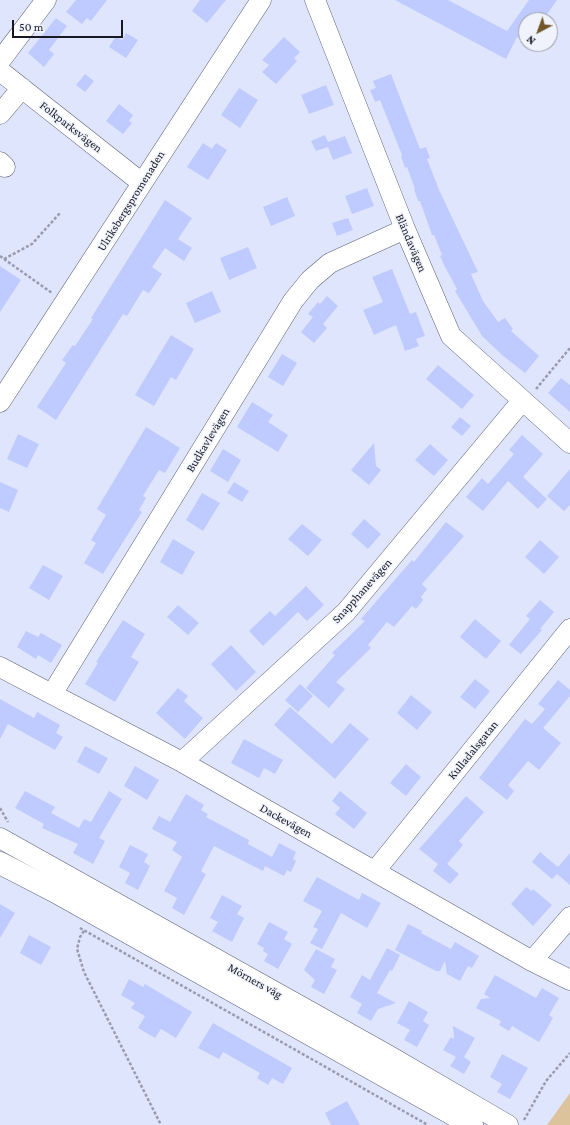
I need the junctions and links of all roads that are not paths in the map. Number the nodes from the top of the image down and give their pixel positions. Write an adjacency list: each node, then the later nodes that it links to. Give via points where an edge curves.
1 (46, 0): 4 (street)
2 (261, 0): 8 (street, Ulriksbergspromenaden)
3 (315, 0): 9 (street, Bländavägen)
4 (0, 61)
5 (0, 71): 6 (street, Folkparksvägen)
6 (22, 88): 7 (street); 8 (street, Folkparksvägen)
7 (0, 114)
8 (142, 183): 10 (street, Ulriksbergspromenaden)
9 (405, 229): 11 (street, Bländavägen, via 451,336); 15 (street, Budkavlevägen, via 330,262 310,280 293,301)
10 (1, 396)
11 (523, 402): 12 (street, Bländavägen); 16 (street, Snapphanevägen, via 346,612)
12 (570, 443)
13 (570, 629): 20 (street, Kulladalsgatan)
14 (0, 667): 15 (street, Dackevägen)
15 (52, 694): 16 (street, Dackevägen)
16 (182, 762): 20 (street, Dackevägen)
17 (0, 838): 25 (street, Mörners väg)
18 (0, 857): 21 (main road, Mörners väg)
19 (0, 863): 21 (main road, Mörners väg)
20 (375, 871): 23 (street, Dackevägen)
21 (54, 891): 26 (main road, Mörners väg)
22 (570, 917): 23 (street)
23 (532, 961): 24 (street, Dackevägen)
24 (570, 980)
25 (515, 1124)
26 (472, 1125)

